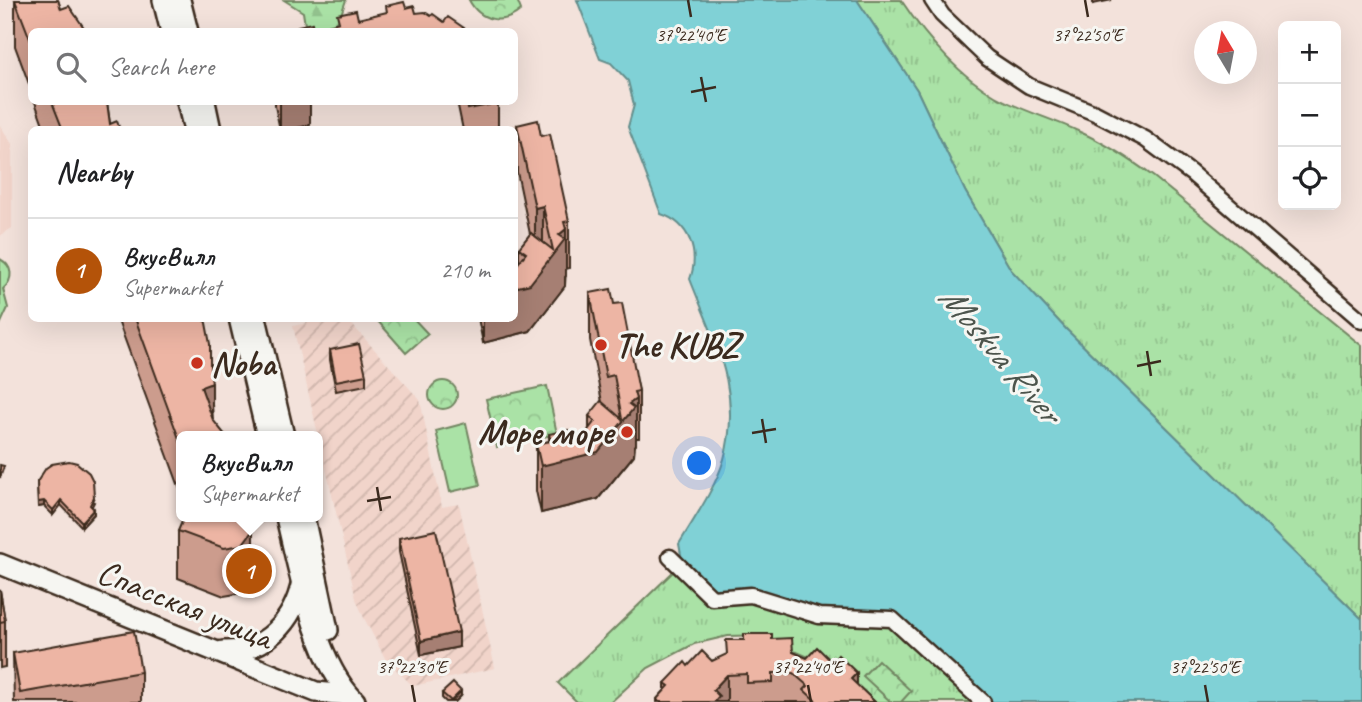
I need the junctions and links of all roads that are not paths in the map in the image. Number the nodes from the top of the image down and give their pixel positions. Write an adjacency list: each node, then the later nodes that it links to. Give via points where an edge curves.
1 (163, 0): 4 (main road)
2 (180, 0): 5 (main road)
3 (932, 0): 10 (street, via 987,58 1018,79 1096,113 1155,146)
4 (170, 28)
5 (187, 28)
6 (188, 105): 8 (main road)
7 (206, 105): 9 (main road)
8 (193, 126)
9 (210, 126)
10 (1362, 321)
11 (240, 322): 13 (main road)
12 (257, 322): 14 (main road)
13 (266, 431)
14 (283, 431)
15 (287, 522): 19 (main road)
16 (305, 522): 21 (main road)
17 (670, 557): 23 (street, via 712,598 751,595 818,616 892,619)
18 (0, 564): 20 (main road, Спасская улица)
19 (302, 581): 20 (main road, via 294,609 267,640 250,649); 21 (main road, via 317,632)
20 (218, 651): 22 (main road, Спасская улица, via 316,692)
21 (337, 676): 22 (main road)
22 (352, 699)
23 (983, 702)

